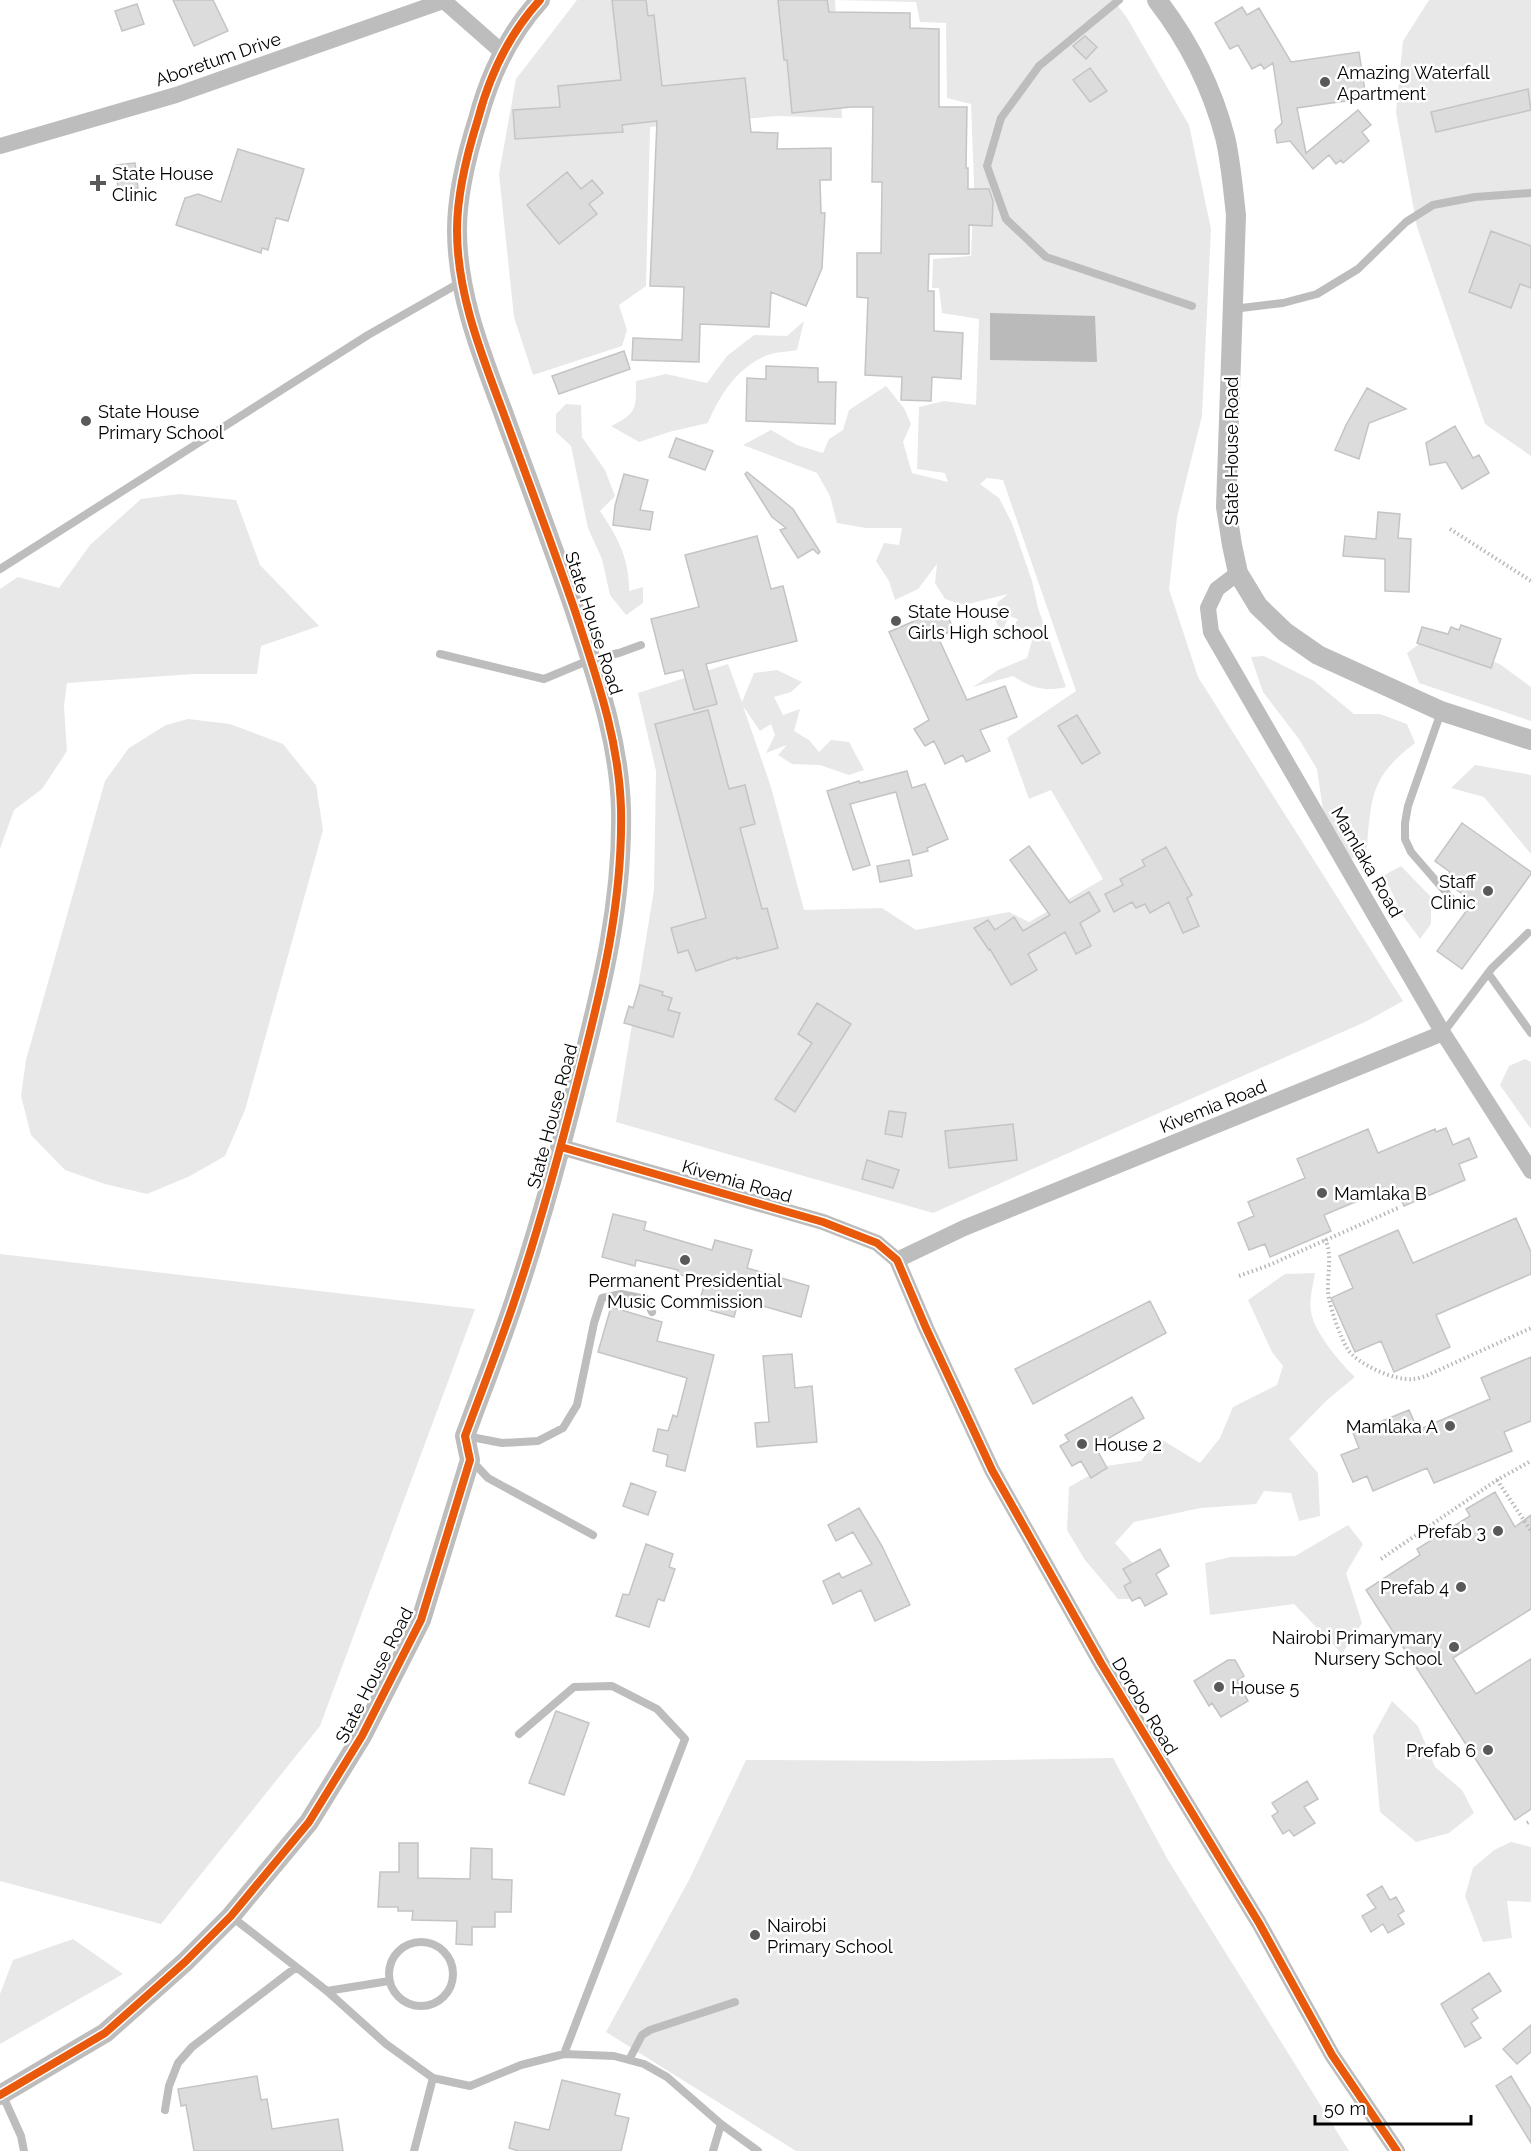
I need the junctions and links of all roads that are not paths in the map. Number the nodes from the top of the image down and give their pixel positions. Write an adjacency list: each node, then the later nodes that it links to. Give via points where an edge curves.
1 (445, 0): 5 (street); 6 (street, Aboretum Drive, via 176,95)
2 (540, 0): 5 (street, State House Road)
3 (1119, 0): 9 (lane, via 1039,66 1001,118 987,166 1006,219 1046,257)
4 (1156, 0): 10 (street, State House Road, via 1199,67 1225,138 1236,216)
5 (502, 52): 8 (street, State House Road, via 486,89 461,186 457,227)
6 (0, 146)
7 (1531, 193): 10 (lane, via 1475,196 1433,205 1406,222 1358,269 1317,294)
8 (461, 282): 11 (lane, via 368,335); 15 (street, State House Road, via 478,344)
9 (1192, 306)
10 (1233, 309): 12 (street, State House Road, via 1226,507)
11 (0, 569)
12 (1239, 573): 16 (street, State House Road, via 1258,606 1285,632 1318,655); 21 (street, Mamlaka Road, via 1217,589 1212,598 1208,608 1210,632)
13 (641, 645): 15 (lane)
14 (440, 654): 15 (lane, via 544,679)
15 (592, 659): 23 (street, State House Road, via 618,764 620,869 604,980)
16 (1441, 711): 17 (street, State House Road); 18 (lane, via 1408,806 1405,839)
17 (1531, 740)
18 (1457, 905)
19 (1528, 933): 20 (lane)
20 (1488, 974): 21 (lane); 22 (lane)
21 (1443, 1033): 24 (street, Mamlaka Road); 25 (street, Kivemia Road, via 975,1223)
22 (1531, 1033)
23 (561, 1147): 25 (street, Kivemia Road, via 823,1222 877,1243); 27 (street, State House Road, via 519,1287)
24 (1531, 1171)
25 (897, 1260): 46 (street, Dorobo Road, via 992,1470 1101,1663 1259,1923 1332,2055)
26 (652, 1312): 27 (lane, via 646,1299 621,1294 602,1298 578,1405 563,1428 538,1441 502,1443)
27 (465, 1436): 28 (street, State House Road)
28 (470, 1460): 29 (lane, via 488,1478); 31 (street, State House Road, via 421,1620 362,1736 309,1822)
29 (593, 1534)
30 (519, 1734): 36 (lane, via 574,1687 612,1686 657,1708 685,1739)
31 (231, 1916): 32 (lane); 39 (street, State House Road, via 105,2033)
32 (295, 1968): 34 (lane); 40 (lane, via 192,2047 177,2063)
33 (390, 1981): 33 (lane, via 392,1959 408,1944 430,1943 440,1948 452,1966 449,1988 433,2003 411,2004 394,1991); 34 (lane)
34 (327, 1991): 38 (lane, via 386,2044)
35 (735, 2002): 37 (lane, via 650,2030 642,2035)
36 (564, 2054): 37 (lane); 38 (lane, via 521,2065 470,2086)
37 (629, 2060): 41 (lane, via 667,2077)
38 (433, 2078): 43 (lane)
39 (1, 2094): 42 (lane)
40 (165, 2110)
41 (721, 2124): 44 (lane); 45 (lane)
42 (24, 2151)
43 (414, 2151)
44 (713, 2151)
45 (758, 2151)
46 (1397, 2151)

